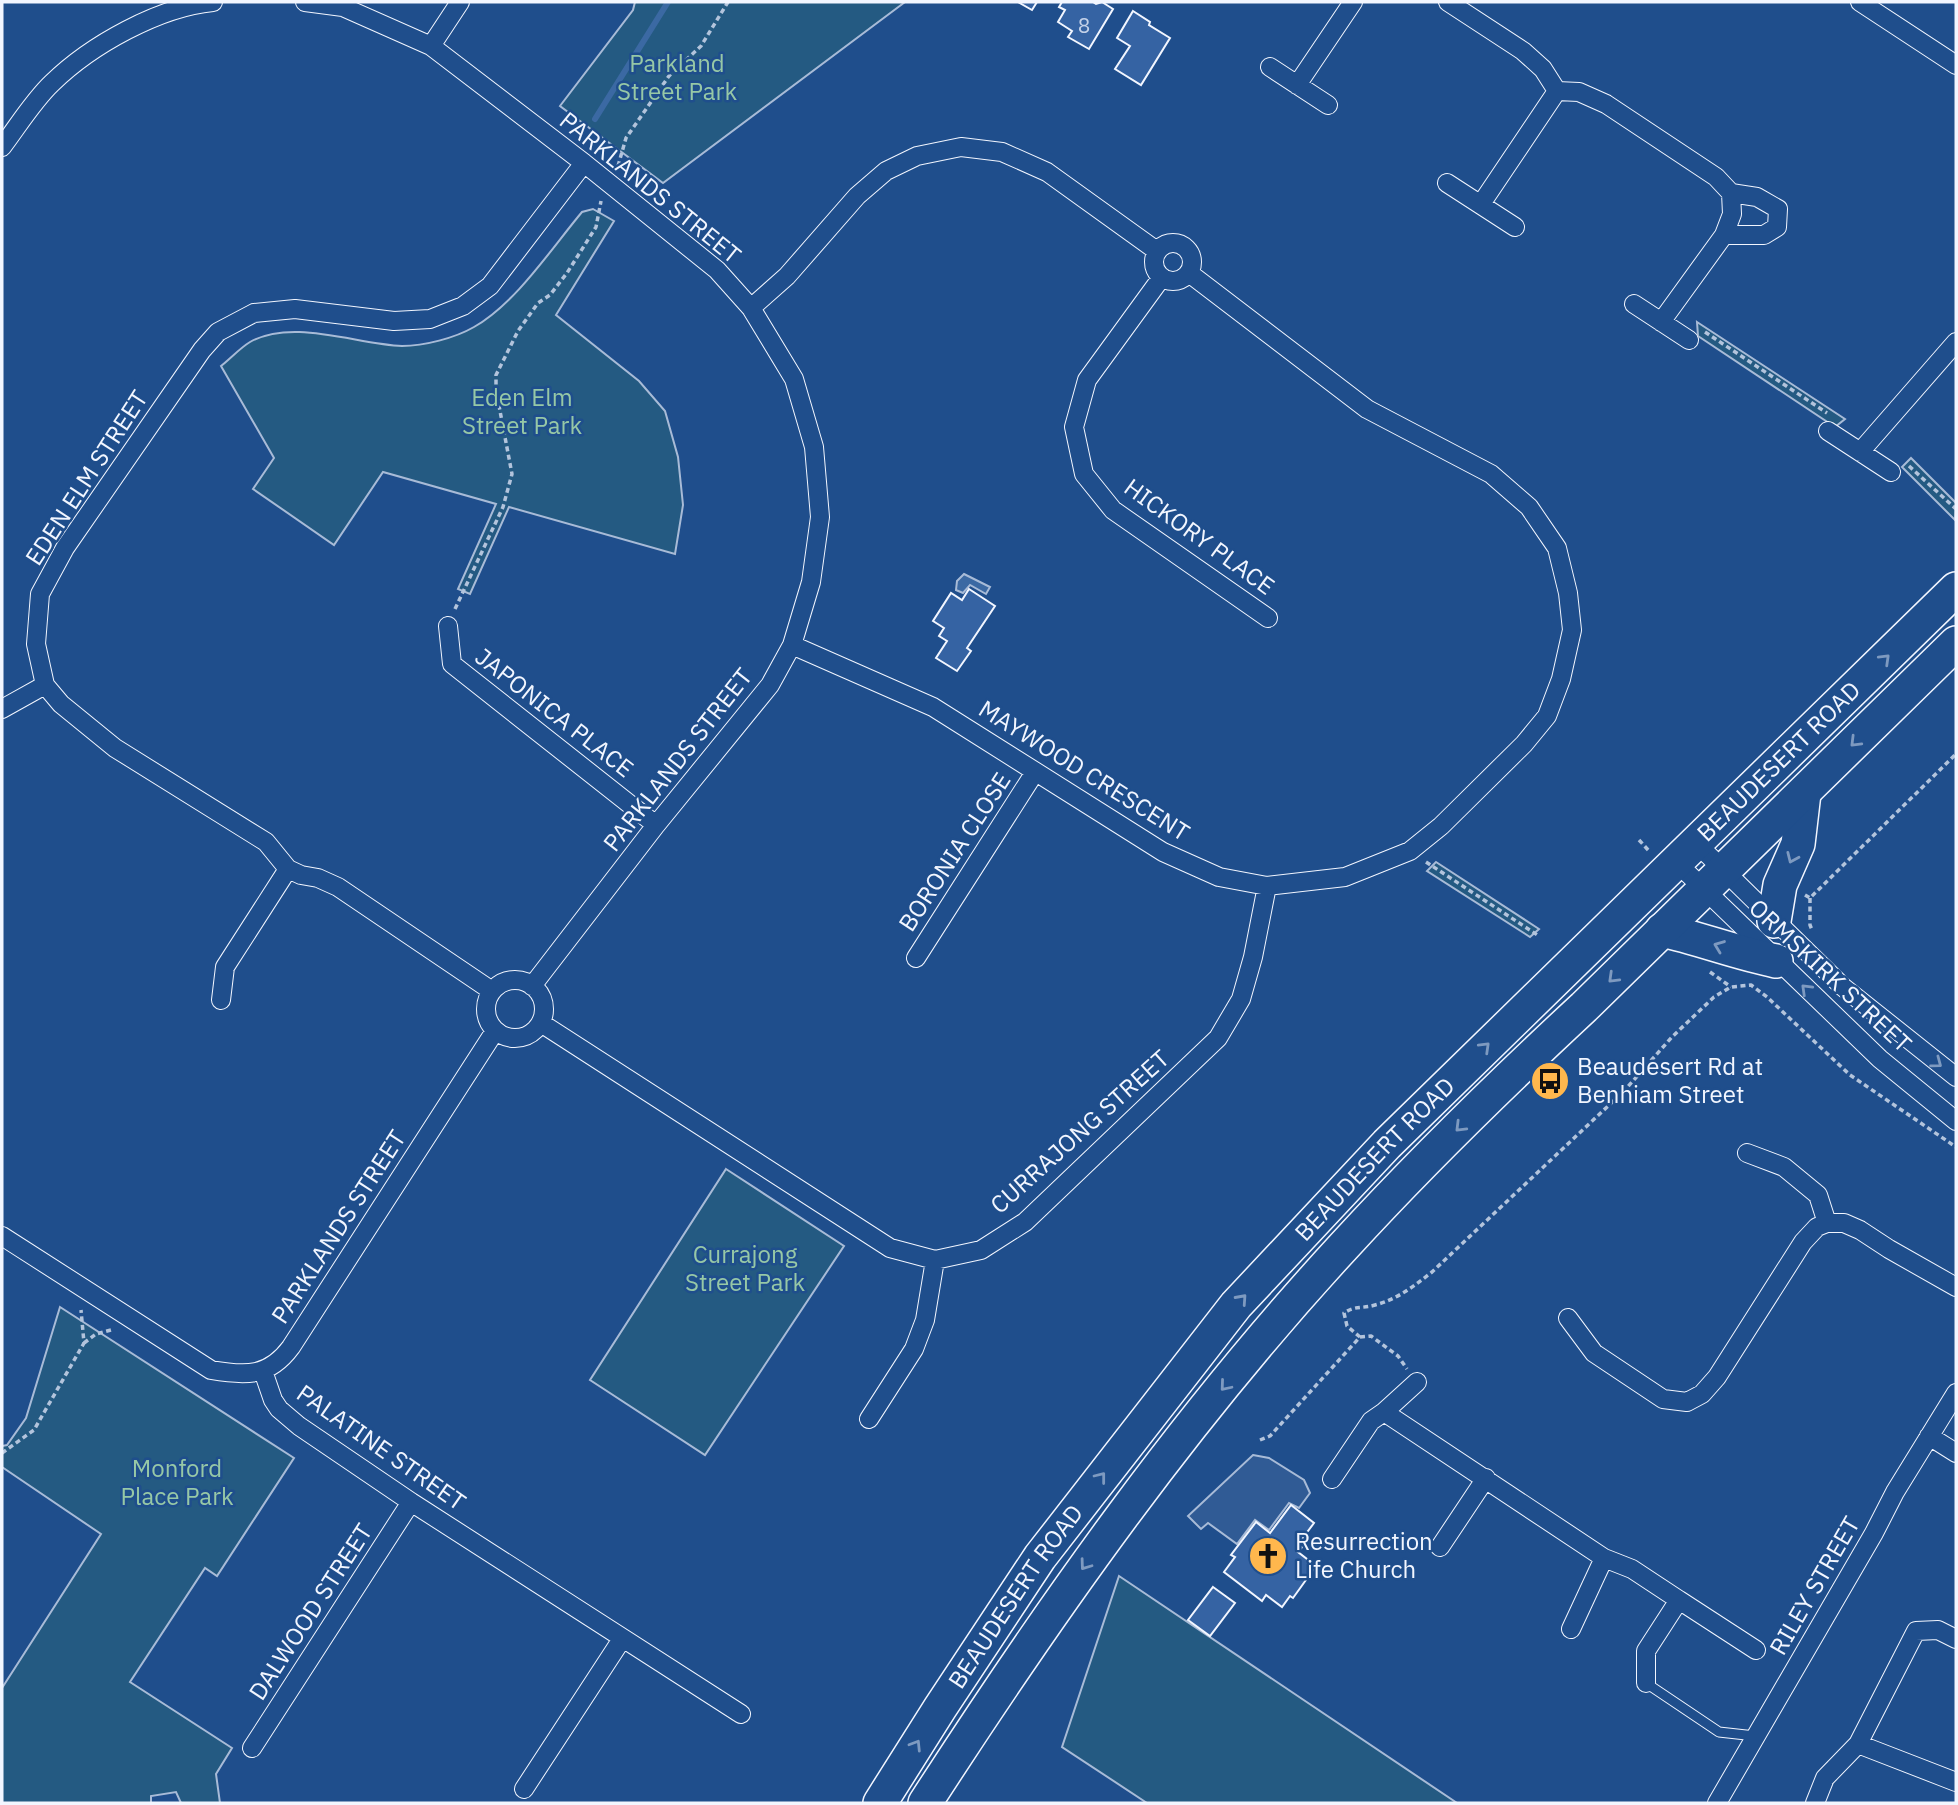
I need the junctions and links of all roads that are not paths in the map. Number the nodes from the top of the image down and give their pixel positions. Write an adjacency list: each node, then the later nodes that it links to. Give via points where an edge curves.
1 (213, 2): 13 (street, via 135,26 83,55 50,85)
2 (305, 2): 7 (street, PARKLANDS STREET, via 343,7)
3 (460, 2): 7 (street)
4 (1353, 2): 10 (street)
5 (1448, 2): 11 (street, via 1523,51 1543,69)
6 (1860, 2): 8 (street)
7 (431, 46): 14 (street, PARKLANDS STREET)
8 (1956, 65)
9 (1270, 67): 10 (street)
10 (1297, 85): 12 (street)
11 (1557, 91): 16 (street, via 1579,92 1606,104 1716,177); 17 (street)
12 (1328, 105)
13 (2, 146)
14 (584, 163): 24 (street, PARKLANDS STREET, via 717,270); 36 (street, EDEN ELM STREET, via 491,286 463,306 430,319 394,321 295,309 254,313 218,332 65,548 40,594 36,644)
15 (1447, 183): 17 (street)
16 (1731, 193): 19 (street, via 1732,214); 19 (street, via 1757,197 1778,209 1777,227 1763,235)
17 (1481, 204): 18 (street)
18 (1515, 226)
19 (1724, 234): 25 (street)
20 (1157, 251): 21 (street, via 1167,243 1184,246 1191,256); 22 (street, via 1155,268); 24 (street, via 1047,172 1002,152 961,148 917,156 886,171)
21 (1189, 273): 22 (street, via 1173,281); 44 (street, MAYWOOD CRESCENT, via 1367,409 1491,474 1529,507 1557,548 1568,593 1572,630 1562,679 1546,716 1441,826 1410,851 1345,877)
22 (1162, 277): 32 (street, HICKORY PLACE, via 1087,380 1074,427 1084,474 1113,510)
23 (1634, 304): 25 (street)
24 (751, 308): 35 (street, PARKLANDS STREET, via 794,379 814,447 820,517 811,582)
25 (1666, 325): 26 (street)
26 (1689, 340)
27 (1956, 342): 29 (street)
28 (1831, 425): 29 (street)
29 (1860, 452): 30 (street)
30 (1891, 472)
31 (1956, 589): 41 (highway, BEAUDESERT ROAD, one-way to 31)
32 (1268, 618)
33 (448, 626): 40 (street, JAPONICA PLACE, via 452,664)
34 (1956, 643): 39 (highway, BEAUDESERT ROAD, one-way to 39)
35 (792, 645): 38 (street, MAYWOOD CRESCENT, via 933,707); 40 (street, PARKLANDS STREET, via 770,685)
36 (45, 685): 37 (street); 42 (street, via 115,748 266,842)
37 (2, 709)
38 (1035, 772): 44 (street, MAYWOOD CRESCENT, via 1163,852 1219,877); 47 (street, BORONIA CLOSE)
39 (1804, 793): 43 (highway, BEAUDESERT ROAD); 45 (highway, one-way to 45, via 1798,844 1780,885)
40 (656, 825): 49 (street, PARKLANDS STREET)
41 (1676, 855): 43 (street, ORMSKIRK STREET); 43 (street, ORMSKIRK STREET); 86 (highway, BEAUDESERT ROAD, one-way to 41, via 1040,1557 1236,1305 1387,1144)
42 (288, 869): 50 (street, via 338,887); 51 (street, via 225,967)
43 (1713, 880): 45 (street, ORMSKIRK STREET); 46 (highway, BEAUDESERT ROAD); 48 (street, ORMSKIRK STREET)
44 (1267, 886): 59 (street, CURRAJONG STREET, via 1241,999 1218,1038 1025,1222 981,1250)
45 (1774, 921): 54 (street, ORMSKIRK STREET, one-way to 54, via 1843,987)
46 (1662, 930): 48 (highway, one-way to 46); 87 (highway, BEAUDESERT ROAD, one-way to 87, via 1452,1134 1282,1317 1086,1564)
47 (916, 958)
48 (1776, 961): 55 (street, ORMSKIRK STREET, one-way to 48, via 1880,1059)
49 (532, 986): 50 (street, via 515,980); 52 (street, via 544,1008)
50 (492, 991): 53 (street, via 485,1009)
51 (221, 1000)
52 (541, 1023): 53 (street, via 523,1037 507,1038); 59 (street, CURRAJONG STREET, via 890,1248)
53 (495, 1031): 62 (street, PARKLANDS STREET, via 291,1347 280,1362)
54 (1956, 1077)
55 (1956, 1121)
56 (1747, 1153): 57 (street, via 1784,1167 1818,1195)
57 (1827, 1223): 60 (street, via 1844,1223 1860,1230); 61 (street, via 1803,1242 1717,1377 1687,1402 1664,1399 1594,1353)
58 (2, 1236): 62 (street, via 211,1370 234,1374)
59 (935, 1259): 66 (street, via 925,1320 914,1349)
60 (1956, 1287)
61 (1569, 1318)
62 (263, 1371): 71 (street, PALATINE STREET, via 279,1409)
63 (1417, 1382): 65 (street)
64 (1956, 1394): 67 (street, RILEY STREET)
65 (1384, 1412): 69 (street); 70 (street, via 1371,1421)
66 (869, 1419)
67 (1929, 1436): 68 (street); 81 (street, RILEY STREET)
68 (1956, 1453)
69 (1486, 1478): 72 (street); 73 (street)
70 (1332, 1479)
71 (411, 1502): 76 (street, PALATINE STREET); 83 (street, DALWOOD STREET)
72 (1440, 1547)
73 (1604, 1558): 74 (street, via 1632,1569); 75 (street)
74 (1679, 1600): 78 (street); 79 (street, via 1646,1651)
75 (1571, 1629)
76 (622, 1639): 80 (street, PALATINE STREET); 85 (street)
77 (1956, 1639): 82 (street, via 1938,1630 1916,1631)
78 (1756, 1650)
79 (1646, 1683): 81 (lane, via 1719,1732)
80 (741, 1714)
81 (1757, 1736): 88 (street, RILEY STREET)
82 (1858, 1744): 84 (street); 89 (street, via 1825,1778)
83 (253, 1748)
84 (1956, 1782)
85 (524, 1789)
86 (880, 1803)
87 (925, 1803)
88 (1717, 1803)
89 (1815, 1803)

